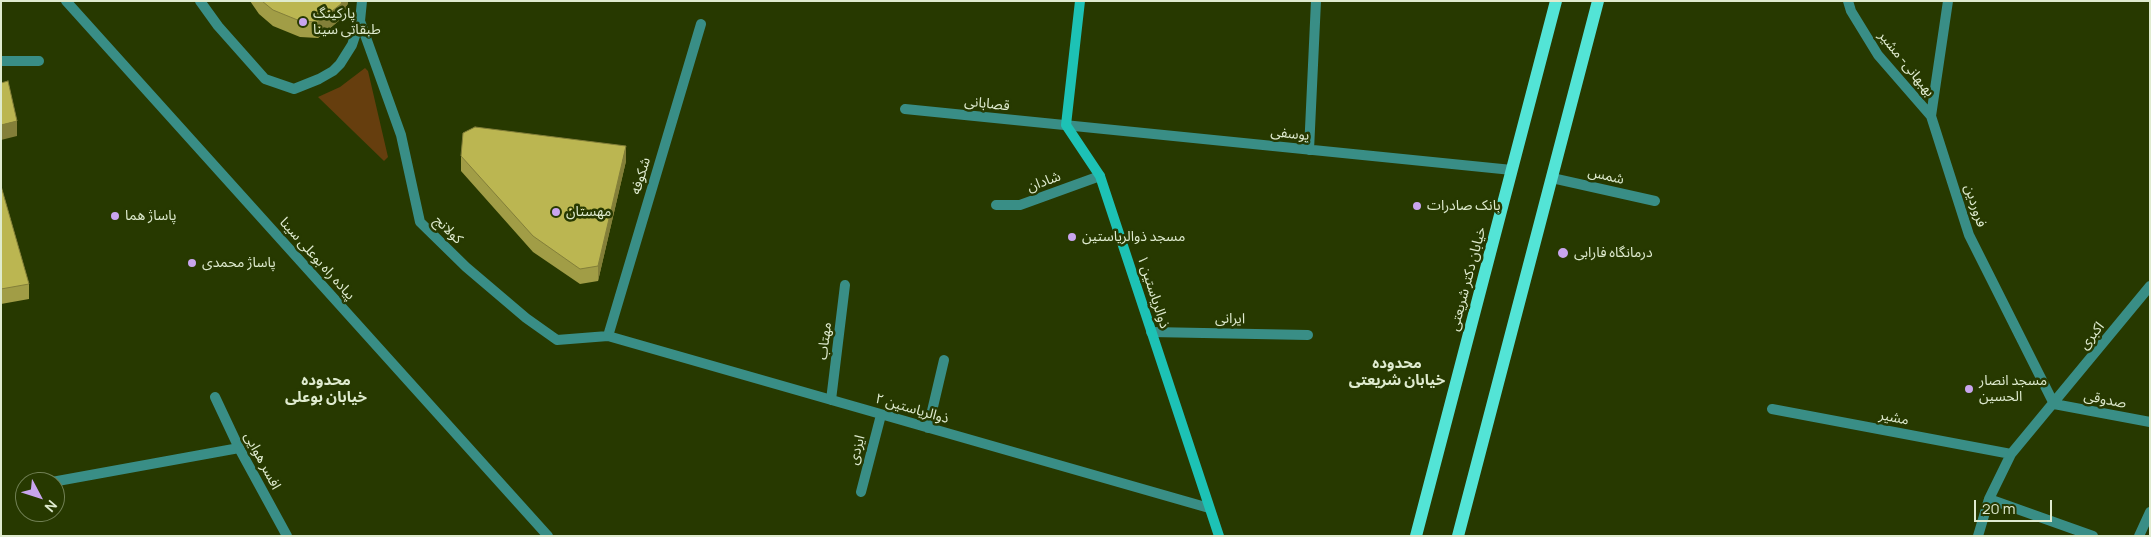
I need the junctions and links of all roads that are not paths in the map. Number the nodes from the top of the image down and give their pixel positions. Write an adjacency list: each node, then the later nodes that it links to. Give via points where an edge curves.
1 (66, 1): 44 (street, پیاده راه بوعلی سینا)
2 (200, 1): 10 (street, via 265,79 294,89 319,79 340,64 352,45)
3 (362, 1): 10 (street)
4 (1080, 1): 16 (street)
5 (1316, 1): 17 (street)
6 (1556, 1): 18 (main road, خیابان دکتر شریعتی)
7 (1598, 1): 20 (main road)
8 (1848, 1): 15 (street, بهبهانی- مشیر, via 1878,54)
9 (1948, 1): 15 (street, فروردین)
10 (360, 21): 27 (street, کولانج, via 401,135 420,222 466,267 557,340)
11 (701, 24): 27 (street, شکوفه)
12 (1, 61): 13 (street)
13 (39, 61)
14 (905, 109): 16 (street, قصابانی)
15 (1931, 116): 31 (street, فروردین, via 1969,235)
16 (1066, 126): 17 (street, یوسفی); 19 (street, ذوالریاستین ۱)
17 (1309, 150): 18 (street, یوسفی)
18 (1512, 170): 46 (main road, خیابان دکتر شریعتی)
19 (1100, 176): 22 (street, شادان, via 1020,205); 25 (street, ذوالریاستین ۱)
20 (1552, 178): 21 (street, شمس); 47 (main road)
21 (1655, 201)
22 (996, 205)
23 (846, 285): 30 (street, مهتاب)
24 (2150, 286): 31 (street, اکبری)
25 (1151, 332): 26 (street, ایرانی); 41 (street, ذوالریاستین ۱)
26 (1308, 335)
27 (608, 336): 30 (street, ذوالریاستین ۲)
28 (944, 360): 35 (street)
29 (216, 397): 36 (street, افسر هوایی)
30 (831, 400): 33 (street, ذوالریاستین ۲)
31 (2054, 404): 34 (street, صدوقی); 37 (street, اکبری)
32 (1772, 409): 37 (street, مشیر)
33 (881, 414): 35 (street, ذوالریاستین ۲); 39 (street, ایزدی)
34 (2150, 422)
35 (928, 428): 41 (street, ذوالریاستین ۲)
36 (239, 448): 38 (street); 43 (street, افسر هوایی)
37 (2011, 454): 40 (street, اکبری)
38 (65, 480)
39 (860, 492)
40 (1989, 499): 48 (street, اکبری); 49 (street)
41 (1209, 508): 45 (street, ذوالریاستین ۱)
42 (2150, 512): 50 (street)
43 (288, 536)
44 (548, 536)
45 (1219, 536)
46 (1416, 536)
47 (1458, 536)
48 (1978, 536)
49 (2093, 536)
50 (2139, 536)

